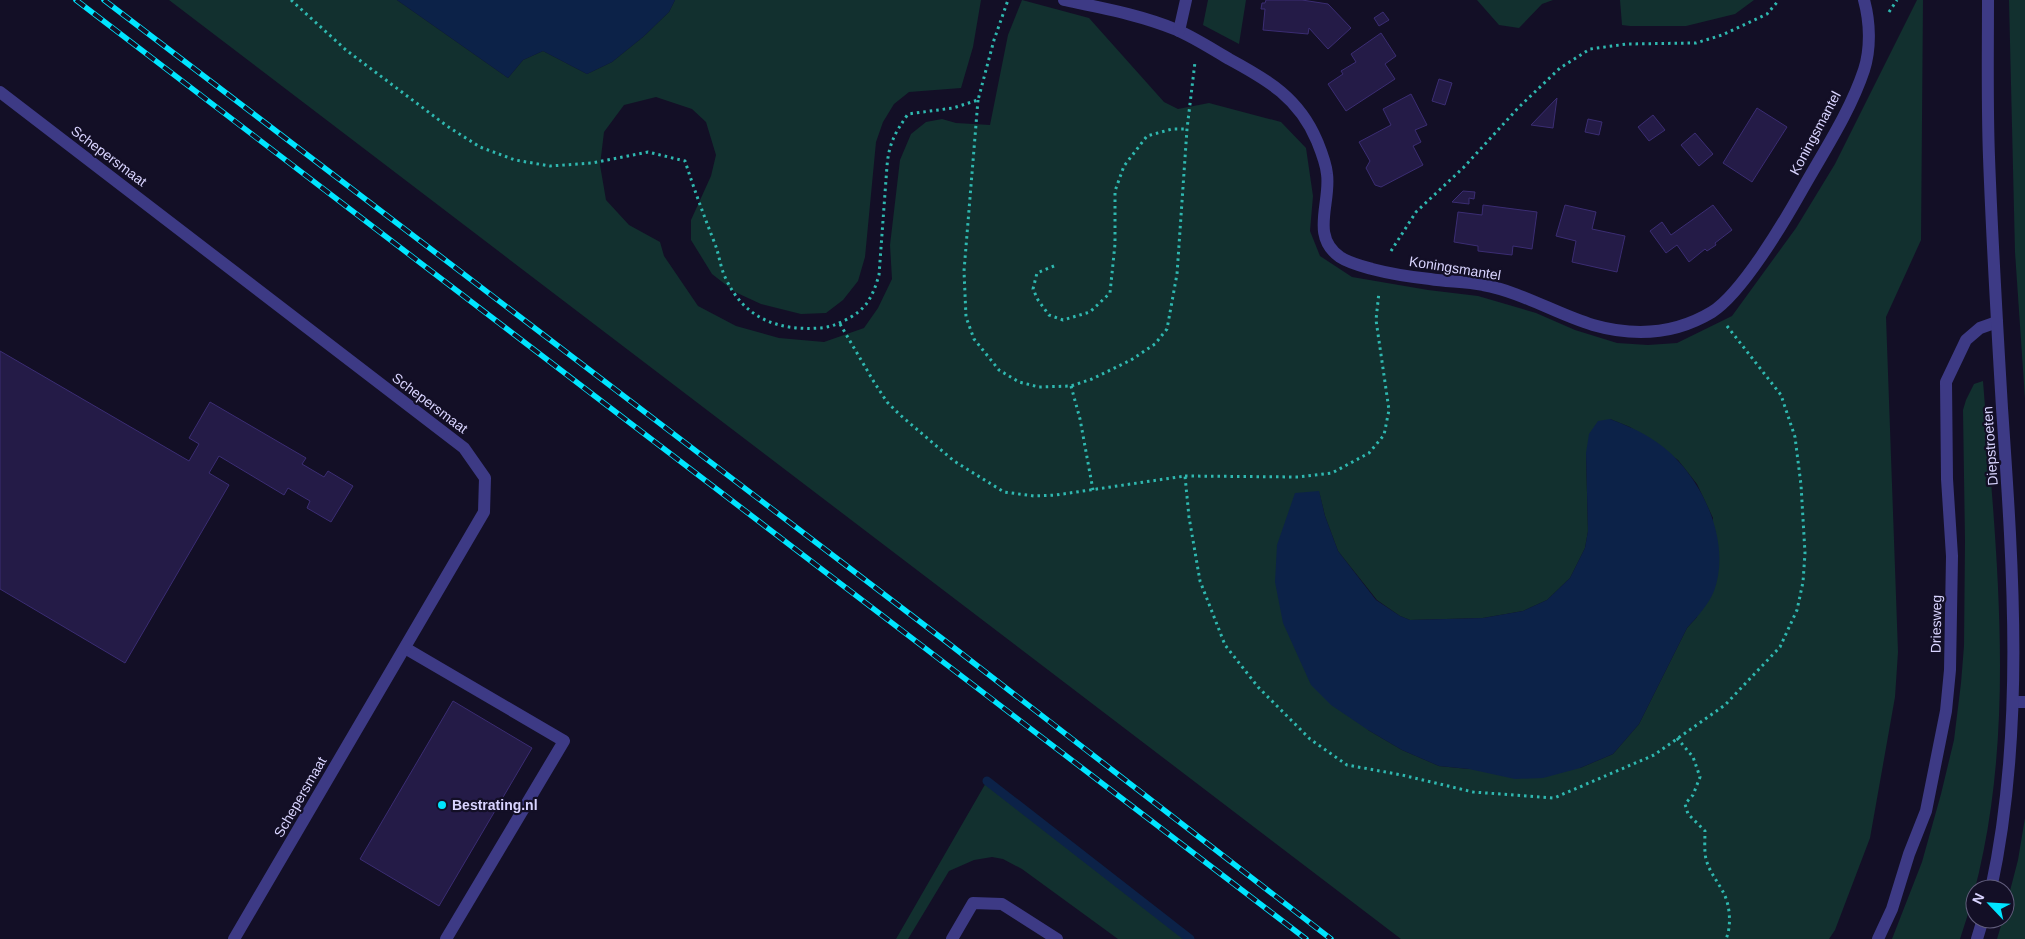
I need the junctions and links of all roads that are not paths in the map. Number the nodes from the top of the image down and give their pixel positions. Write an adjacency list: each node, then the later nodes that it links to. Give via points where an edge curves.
1 (1064, 0): 5 (street, Koningsmantel, via 1136,16)
2 (1186, 0): 5 (street)
3 (1864, 0): 5 (street, Koningsmantel, via 1869,41 1865,68 1795,202 1754,266 1714,311 1662,332 1621,332 1592,325 1509,292 1482,285 1382,271 1346,260 1330,248 1324,236 1328,175 1311,127 1300,111 1265,78)
4 (1988, 0): 7 (street, Diepstroeten, via 1989,154)
5 (1179, 31)
6 (0, 92): 8 (street, Schepersmaat, via 464,448 485,478 484,512)
7 (1997, 322): 9 (street, Diepstroeten); 15 (street, Driesweg, via 1972,333 1946,382 1952,556 1946,711 1926,810 1892,909)
8 (405, 648): 11 (street, Schepersmaat); 12 (street, via 564,741)
9 (2021, 702): 10 (street, Diepstroeten)
10 (1994, 879)
11 (234, 939)
12 (446, 939)
13 (952, 939): 14 (street, via 973,903 1002,904)
14 (1058, 939)
15 (1878, 939)

